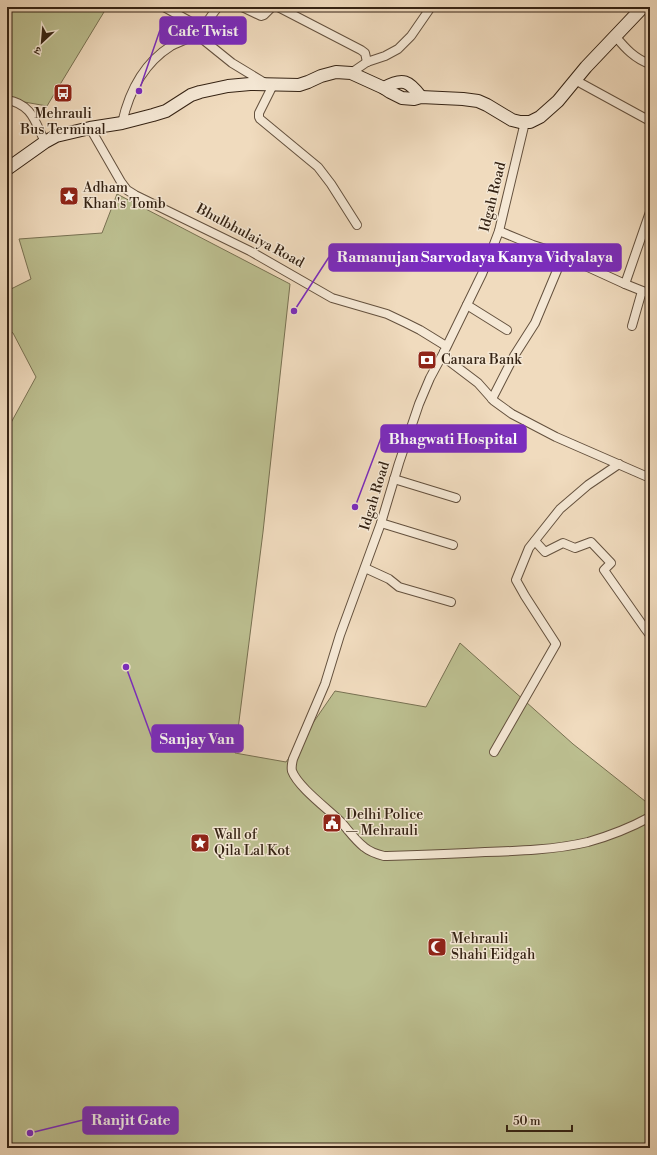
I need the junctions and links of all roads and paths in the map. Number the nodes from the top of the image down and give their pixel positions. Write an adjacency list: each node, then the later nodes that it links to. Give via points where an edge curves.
1 (164, 7): 8 (street)
2 (218, 7): 8 (street)
3 (242, 7): 4 (street, via 261,16)
4 (272, 7)
5 (278, 7): 10 (street, via 361,50 365,53)
6 (431, 7): 10 (street, via 405,44 385,56)
7 (643, 7): 9 (street)
8 (199, 31): 14 (street, via 232,63); 18 (street, via 172,46 156,58 144,72 130,97)
9 (616, 37): 11 (street, via 627,50); 13 (street)
10 (367, 62): 12 (street)
11 (650, 64)
12 (351, 73): 14 (street, via 327,74 299,85); 17 (street, via 384,88 403,81 421,97 478,101 506,118)
13 (575, 80): 16 (street); 17 (street, via 548,111 530,122)
14 (270, 85): 18 (street, via 228,86 200,92 166,111); 23 (street, via 259,113 260,119 318,167)
15 (7, 100): 20 (street, via 28,109)
16 (650, 121)
17 (525, 122): 24 (street, Idgah Road)
18 (122, 123): 19 (street)
19 (90, 128): 20 (street, via 56,136); 31 (street, Bhulbhulaiya Road, via 121,182 135,195 250,251 332,298 406,322)
20 (45, 142): 21 (street)
21 (7, 169)
22 (650, 212): 26 (street)
23 (357, 225)
24 (499, 231): 25 (street); 28 (street, Idgah Road)
25 (563, 256): 26 (street); 32 (street, via 535,323 514,356)
26 (625, 284): 27 (street)
27 (646, 293): 29 (street)
28 (467, 305): 30 (street); 31 (street, Idgah Road)
29 (632, 326)
30 (507, 330)
31 (445, 349): 32 (street, Bhulbhulaiya Road, via 449,361 478,383); 35 (street, Idgah Road, via 419,404)
32 (492, 399): 33 (street, Bhulbhulaiya Road, via 512,414 556,437)
33 (618, 464): 34 (street, Bhulbhulaiya Road); 38 (street, via 560,509)
34 (650, 478)
35 (394, 479): 36 (street); 37 (street, Idgah Road)
36 (456, 498)
37 (381, 523): 39 (street); 40 (street, Idgah Road)
38 (535, 541): 42 (street, via 545,552 562,543 575,548 591,542 611,563 604,570); 43 (street, via 529,548 516,580 556,644)
39 (453, 545)
40 (365, 568): 41 (street, via 389,579 399,587); 44 (street, Idgah Road, via 325,684 291,767 302,786 364,847 384,856 510,852 563,847 611,834)
41 (451, 602)
42 (650, 634)
43 (494, 752)
44 (650, 817)

